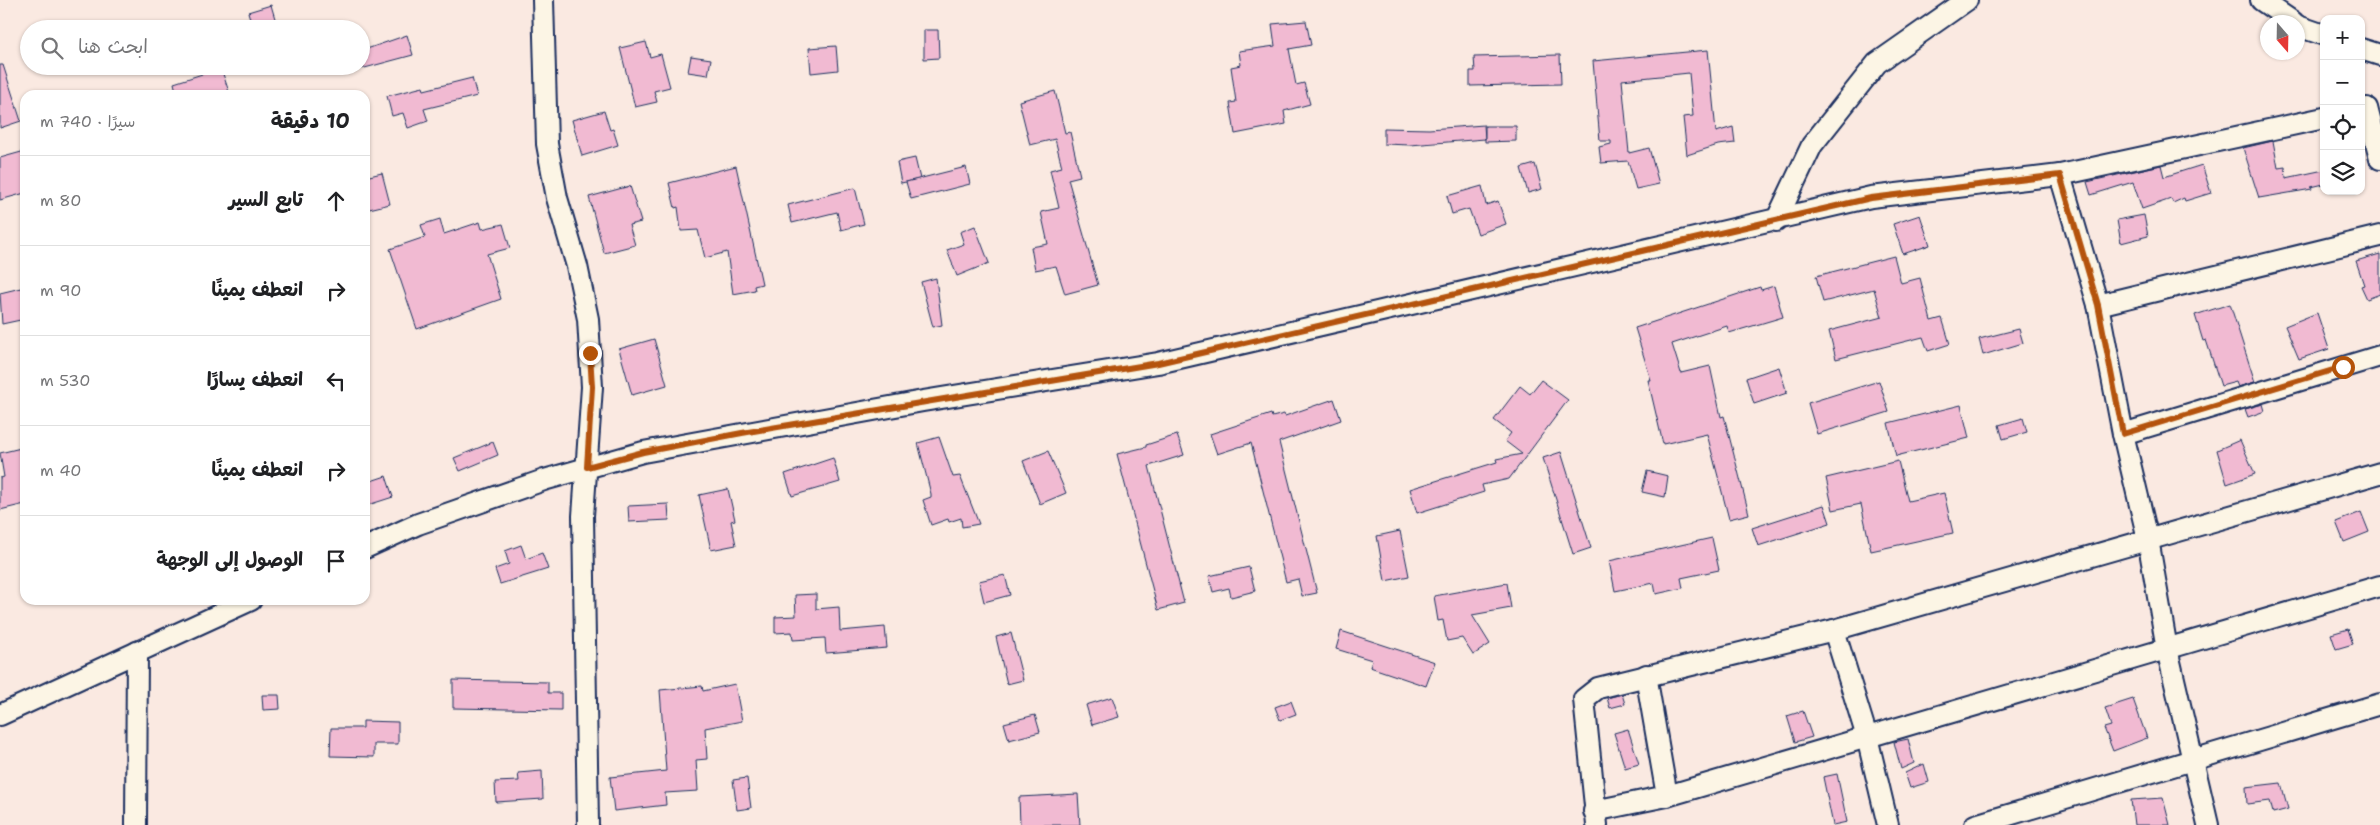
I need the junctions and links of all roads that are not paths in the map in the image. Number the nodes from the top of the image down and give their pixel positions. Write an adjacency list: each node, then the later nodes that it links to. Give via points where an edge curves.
1 (543, 0): 18 (street, via 547,144 557,198 578,266 588,319 592,387)
2 (1968, 0): 13 (street, via 1877,63 1812,144)
3 (2261, 0): 4 (street)
4 (2282, 15)
5 (2305, 28): 6 (street)
6 (2320, 34)
7 (2365, 50): 8 (street)
8 (2380, 55)
9 (2369, 108): 11 (street)
10 (2320, 119): 12 (street)
11 (2380, 159)
12 (2060, 175): 13 (street, via 1871,198); 15 (street)
13 (1776, 221): 18 (street, via 1158,363 742,433 643,452)
14 (2380, 236): 15 (street)
15 (2098, 305): 17 (street)
16 (2380, 356): 17 (street)
17 (2123, 434): 20 (street)
18 (587, 467): 21 (street, via 418,524); 35 (street, via 583,541)
19 (2380, 474): 20 (street)
20 (2148, 539): 24 (street); 25 (street)
21 (370, 546)
22 (2380, 586): 25 (street)
23 (240, 605): 26 (street)
24 (1834, 630): 27 (street); 30 (street)
25 (2167, 649): 30 (street); 31 (street)
26 (137, 652): 29 (street); 34 (street)
27 (1646, 675): 32 (street); 33 (street, via 1598,688 1584,699)
28 (2380, 704): 31 (street)
29 (0, 715)
30 (1867, 737): 32 (street); 36 (street)
31 (2193, 760): 37 (street); 38 (street)
32 (1667, 796): 33 (street)
33 (1595, 818)
34 (136, 825)
35 (588, 825)
36 (1888, 825)
37 (1976, 825)
38 (2208, 825)

